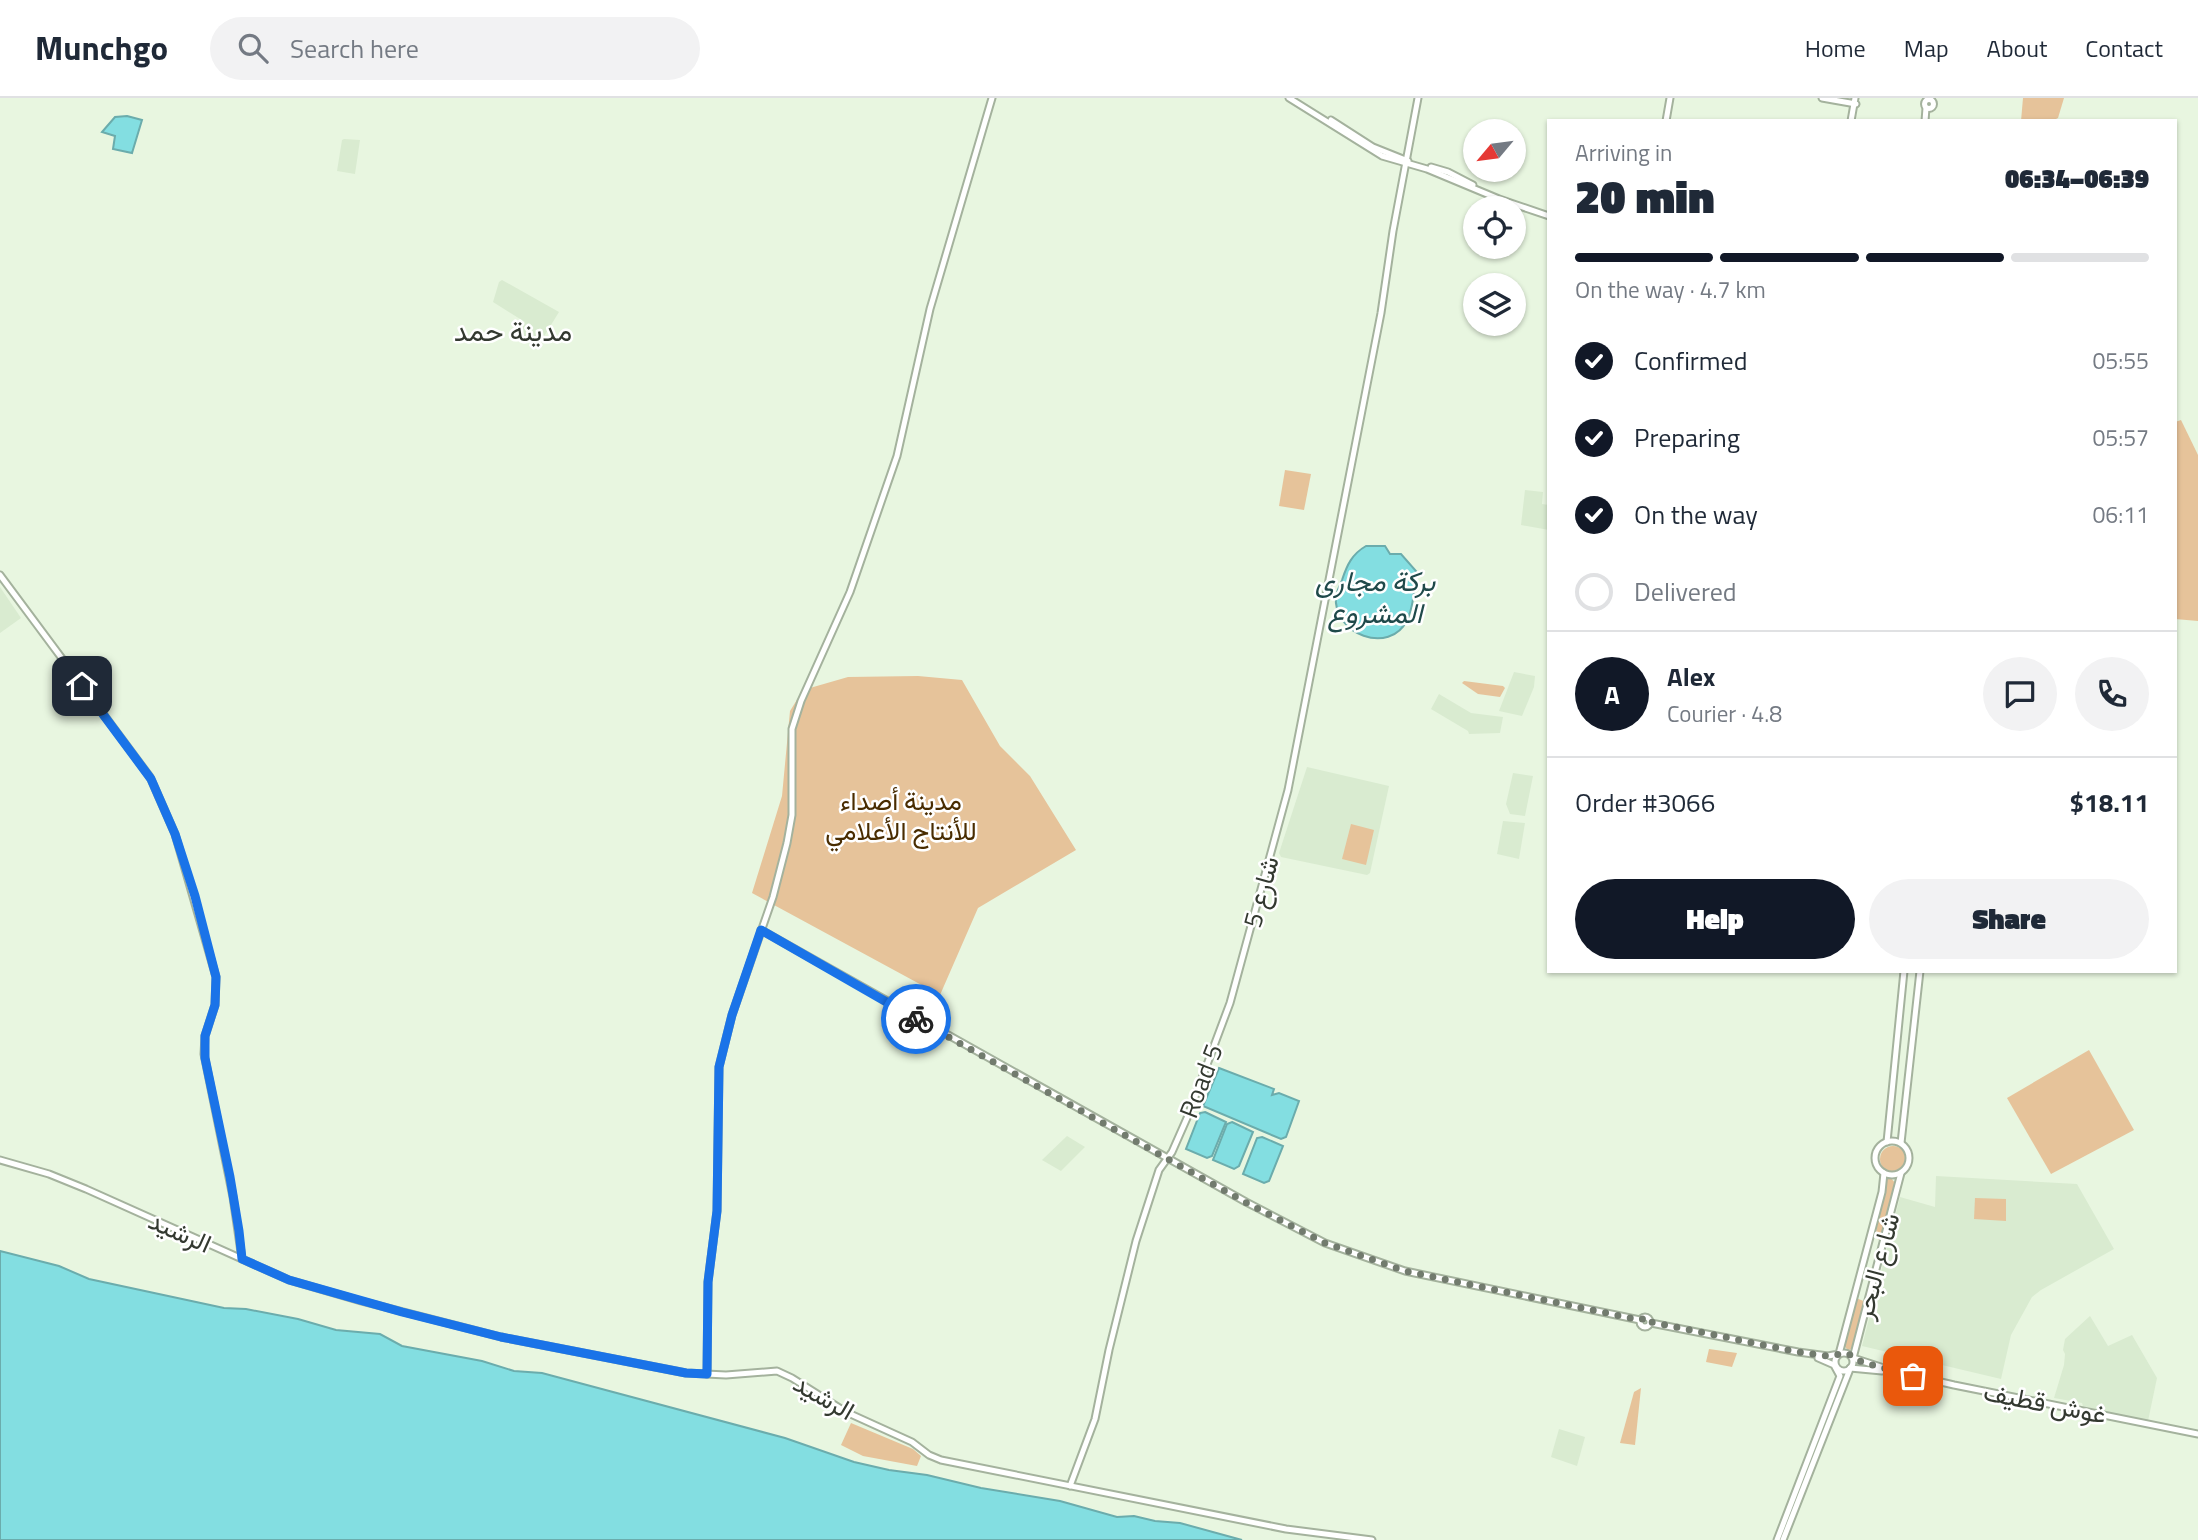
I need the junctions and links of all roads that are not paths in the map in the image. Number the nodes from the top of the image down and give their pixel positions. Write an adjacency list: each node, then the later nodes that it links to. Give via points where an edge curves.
1 (992, 98): 16 (main road, via 930,309 897,456 850,592 793,723 792,815 781,870)
2 (1289, 98): 13 (main road, via 1373,151)
3 (1295, 98): 13 (main road)
4 (1418, 98): 13 (main road)
5 (1670, 98): 10 (main road)
6 (1822, 98): 8 (main road)
7 (1832, 98): 8 (main road)
8 (1855, 101): 11 (main road)
9 (1927, 101): 12 (main road)
10 (1666, 119)
11 (1852, 119)
12 (1926, 119)
13 (1406, 163): 14 (main road, via 1448,172); 19 (main road, شارع 5, via 1295,760)
14 (1547, 213)
15 (0, 575): 26 (main road, via 150,777 175,834 216,977 205,1058)
16 (761, 930): 22 (main road); 35 (main road, via 719,1067 717,1211 708,1282)
17 (1904, 973): 20 (main road)
18 (1920, 973): 21 (main road)
19 (1223, 1022): 22 (main road, Road 5, via 1191,1110)
20 (1887, 1142): 21 (main road); 24 (main road, via 1876,1154)
21 (1901, 1143): 25 (main road, via 1909,1156)
22 (1167, 1157): 29 (main road, via 1300,1232 1405,1271 1640,1320 1647,1317 1651,1322); 37 (main road, via 1130,1261 1095,1419)
23 (0, 1160): 26 (main road, الرشيد, via 86,1189)
24 (1884, 1173): 25 (main road); 27 (main road, شارع البحر)
25 (1901, 1173): 28 (main road, شارع البحر)
26 (242, 1259): 35 (main road, الرشيد, via 302,1284 471,1330)
27 (1858, 1282): 28 (main road); 30 (main road, شارع البحر)
28 (1872, 1283): 31 (main road, شارع البحر)
29 (1798, 1352): 30 (main road); 32 (main road)
30 (1839, 1354): 31 (main road); 32 (main road)
31 (1853, 1358): 33 (main road); 34 (main road, غوش قطيف)
32 (1837, 1367): 33 (main road); 39 (main road, via 1838,1383)
33 (1850, 1369): 34 (main road, غوش قطيف); 40 (main road)
34 (1893, 1371): 36 (main road, غوش قطيف)
35 (707, 1374): 37 (main road, الرشيد, via 777,1371 929,1455)
36 (2198, 1434)
37 (1070, 1486): 38 (main road, الرشيد, via 1298,1531)
38 (1372, 1540)
39 (1777, 1540)
40 (1783, 1540)

